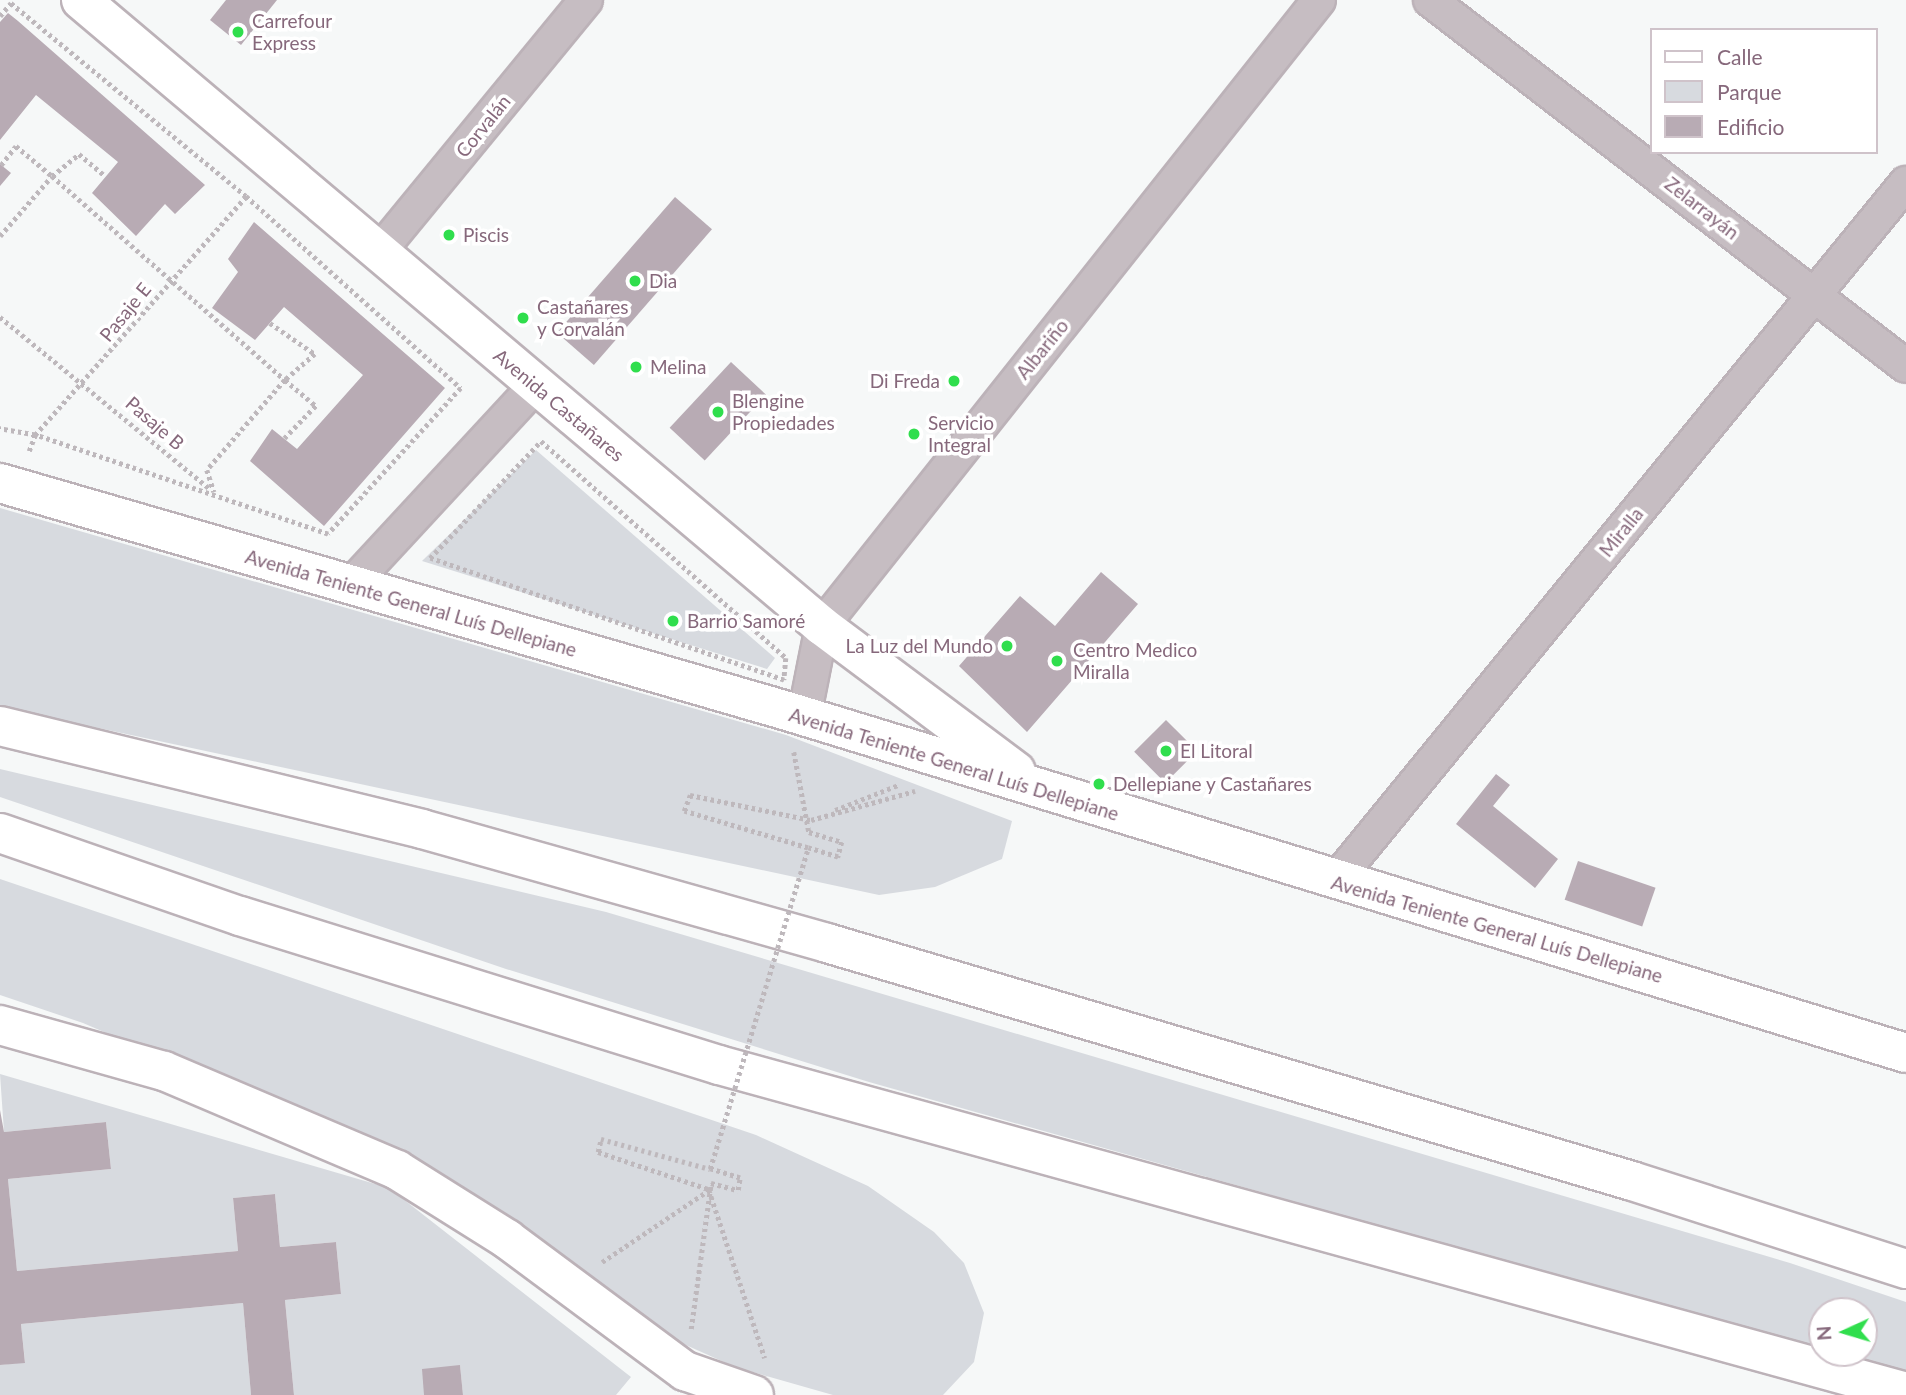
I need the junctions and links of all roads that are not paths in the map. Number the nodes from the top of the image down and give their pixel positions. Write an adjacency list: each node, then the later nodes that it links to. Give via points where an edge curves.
1 (81, 0): 6 (main road, Avenida Castañares)
2 (586, 0): 6 (street, Corvalán)
3 (1319, 0): 12 (street, Albariño)
4 (1430, 0): 7 (street, Zelarrayán)
5 (1906, 183): 7 (street, Miralla)
6 (379, 252): 9 (main road, Avenida Castañares)
7 (1814, 295): 8 (street, Zelarrayán); 17 (street, Miralla)
8 (1906, 366)
9 (536, 386): 11 (street); 12 (main road, Avenida Castañares)
10 (8, 486): 11 (main road, Avenida Teniente General Luís Dellepiane)
11 (350, 586): 13 (main road, Avenida Teniente General Luís Dellepiane)
12 (822, 626): 13 (street, Albariño); 15 (main road, Avenida Castañares)
13 (794, 713): 15 (main road, Avenida Teniente General Luís Dellepiane)
14 (0, 726): 20 (main road, via 422,829 827,943 1632,1181)
15 (1048, 795): 17 (main road, Avenida Teniente General Luís Dellepiane)
16 (0, 833): 22 (main road, via 240,916 719,1065)
17 (1335, 881): 19 (main road, Avenida Teniente General Luís Dellepiane)
18 (0, 1025): 21 (main road, via 163,1071 397,1171 568,1285 685,1371)
19 (1906, 1053)
20 (1906, 1269)
21 (762, 1382)
22 (1906, 1392)

